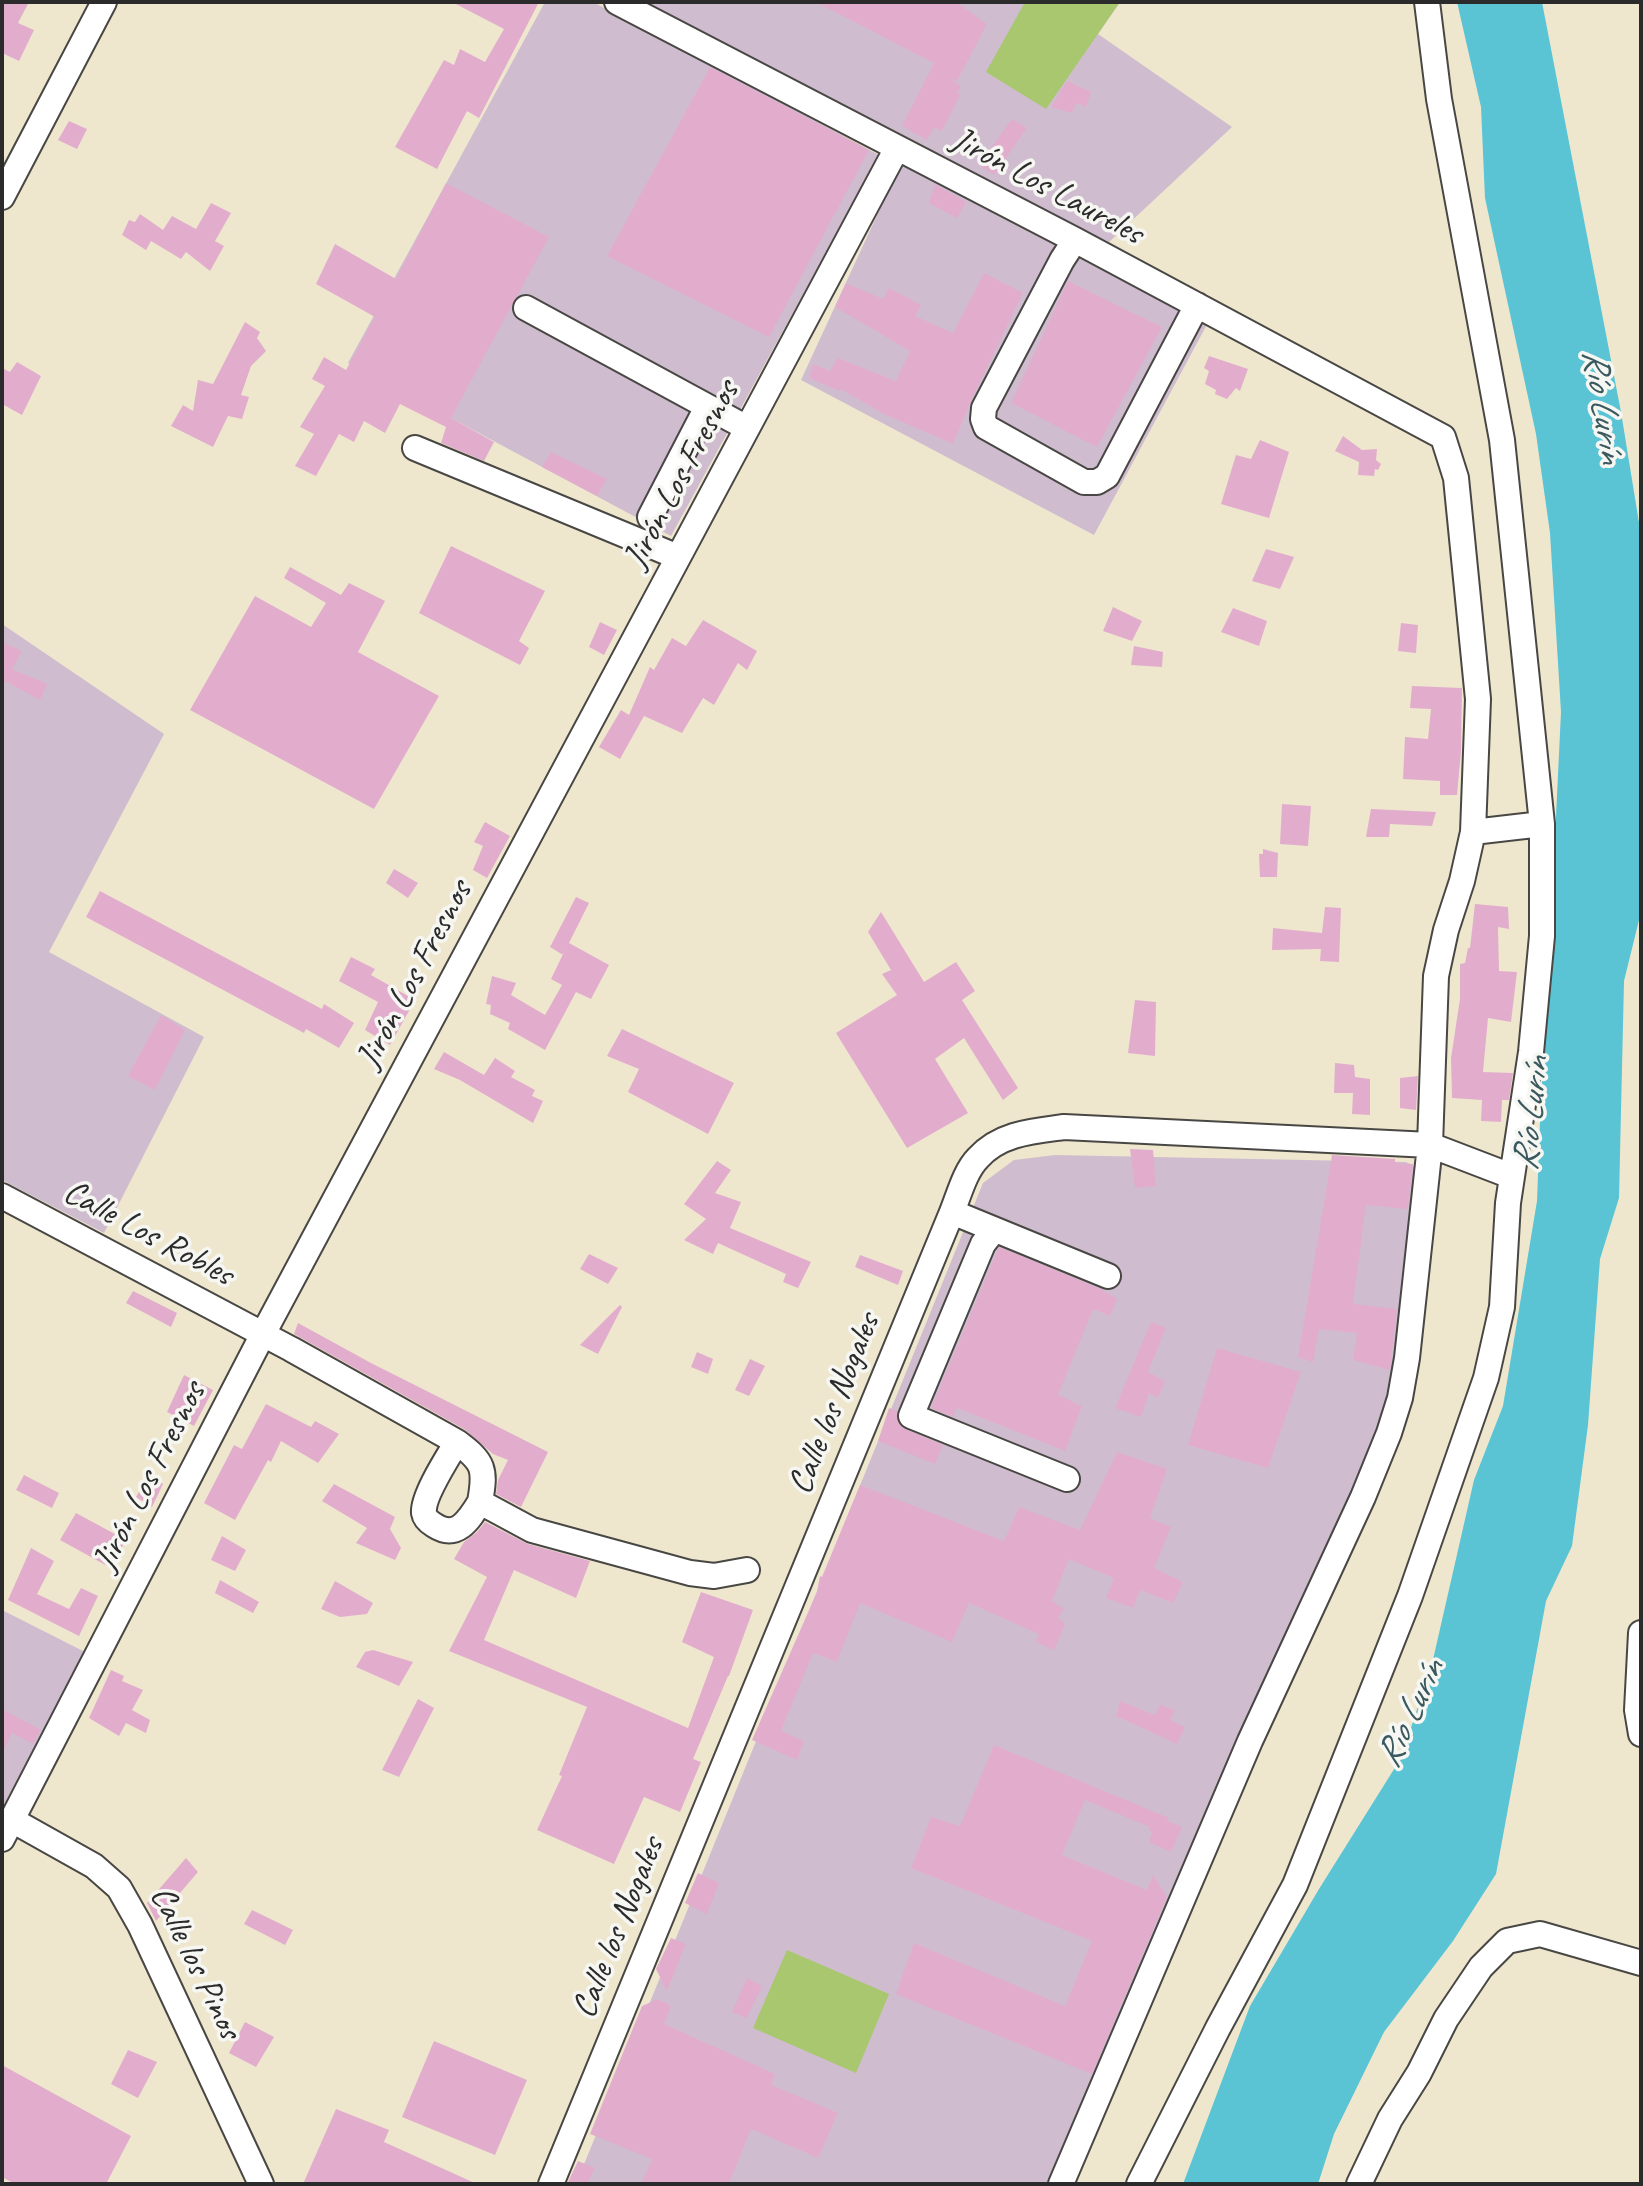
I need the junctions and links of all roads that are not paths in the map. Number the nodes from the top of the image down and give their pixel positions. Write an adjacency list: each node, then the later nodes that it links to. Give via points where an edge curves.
1 (104, 2): 5 (street)
2 (617, 2): 4 (street, Jirón Los Laureles)
3 (1427, 2): 14 (street, via 1439,99 1502,440)
4 (897, 148): 6 (street, Jirón Los Laureles); 10 (street, Jirón Los Fresnos)
5 (2, 197)
6 (1075, 240): 7 (street, Jirón Los Laureles); 7 (street, via 984,408 983,419 986,427 1084,482 1107,476)
7 (1197, 305): 15 (street, Jirón Los Laureles, via 1443,438 1457,478 1478,699)
8 (526, 309): 9 (street)
9 (707, 407): 10 (street); 12 (street)
10 (747, 428): 13 (street, Jirón Los Fresnos)
11 (415, 448): 13 (street)
12 (650, 517)
13 (678, 557): 22 (street, Jirón Los Fresnos)
14 (1542, 824): 15 (street); 17 (street, via 1542,936 1531,1052)
15 (1473, 832): 16 (street, via 1436,976)
16 (1430, 1146): 17 (street, Calle los Nogales); 19 (street, Calle los Nogales, via 1064,1127 1024,1132 977,1158); 33 (street, via 1407,1357 1389,1433 1244,1754)
17 (1511, 1176): 34 (street, via 1502,1307 1486,1378 1410,1596 1295,1885)
18 (2, 1196): 22 (street, Calle Los Robles)
19 (952, 1212): 20 (street); 32 (street, Calle los Nogales)
20 (994, 1230): 21 (street); 24 (street, via 983,1244 911,1416)
21 (1108, 1276)
22 (262, 1334): 23 (street, Calle Los Robles); 29 (street, Jirón Los Fresnos)
23 (457, 1443): 25 (street, Calle Los Robles, via 479,1462 485,1479); 25 (street, via 425,1503 424,1515 442,1530 455,1530 467,1524)
24 (1066, 1479)
25 (480, 1502): 26 (street, via 532,1530 690,1573 714,1576)
26 (747, 1570)
27 (1641, 1633): 28 (street, via 1637,1710)
28 (1641, 1734)
29 (7, 1829): 31 (street, Calle los Pinos, via 94,1866 119,1888)
30 (1641, 1963): 35 (street, via 1540,1934 1507,1941 1481,1967 1446,2019)
31 (261, 2184)
32 (551, 2184)
33 (1061, 2184)
34 (1139, 2184)
35 (1359, 2184)

